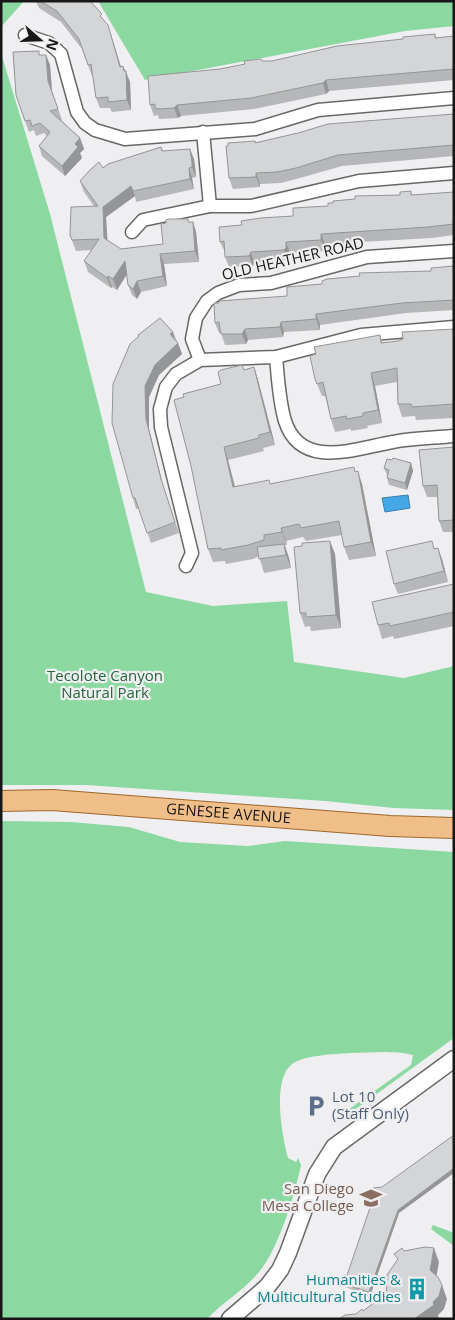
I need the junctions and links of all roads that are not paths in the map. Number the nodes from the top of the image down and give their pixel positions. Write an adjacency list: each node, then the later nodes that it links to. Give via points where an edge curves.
1 (25, 35): 3 (street, via 49,43 61,54 77,112 95,130 126,139)
2 (454, 98): 3 (street, via 318,110 255,128)
3 (203, 132): 5 (street)
4 (454, 173): 5 (street, via 359,181 251,206)
5 (210, 206): 6 (street, via 143,220)
6 (132, 232)
7 (454, 251): 10 (street, OLD HEATHER ROAD, via 366,257 271,283 239,284 218,293 207,301 196,318 192,339)
8 (454, 327): 9 (street, via 361,335)
9 (276, 357): 10 (street); 11 (street, via 286,423 296,440 308,449 322,454 395,441)
10 (200, 360): 12 (street, via 176,374 166,387 160,409 161,427 192,553)
11 (454, 436)
12 (186, 566)
13 (1, 801): 14 (main road, GENESEE AVENUE, via 52,800)
14 (454, 828)
15 (454, 1058): 16 (street, via 334,1147 317,1174 280,1270 267,1287)
16 (230, 1319)

